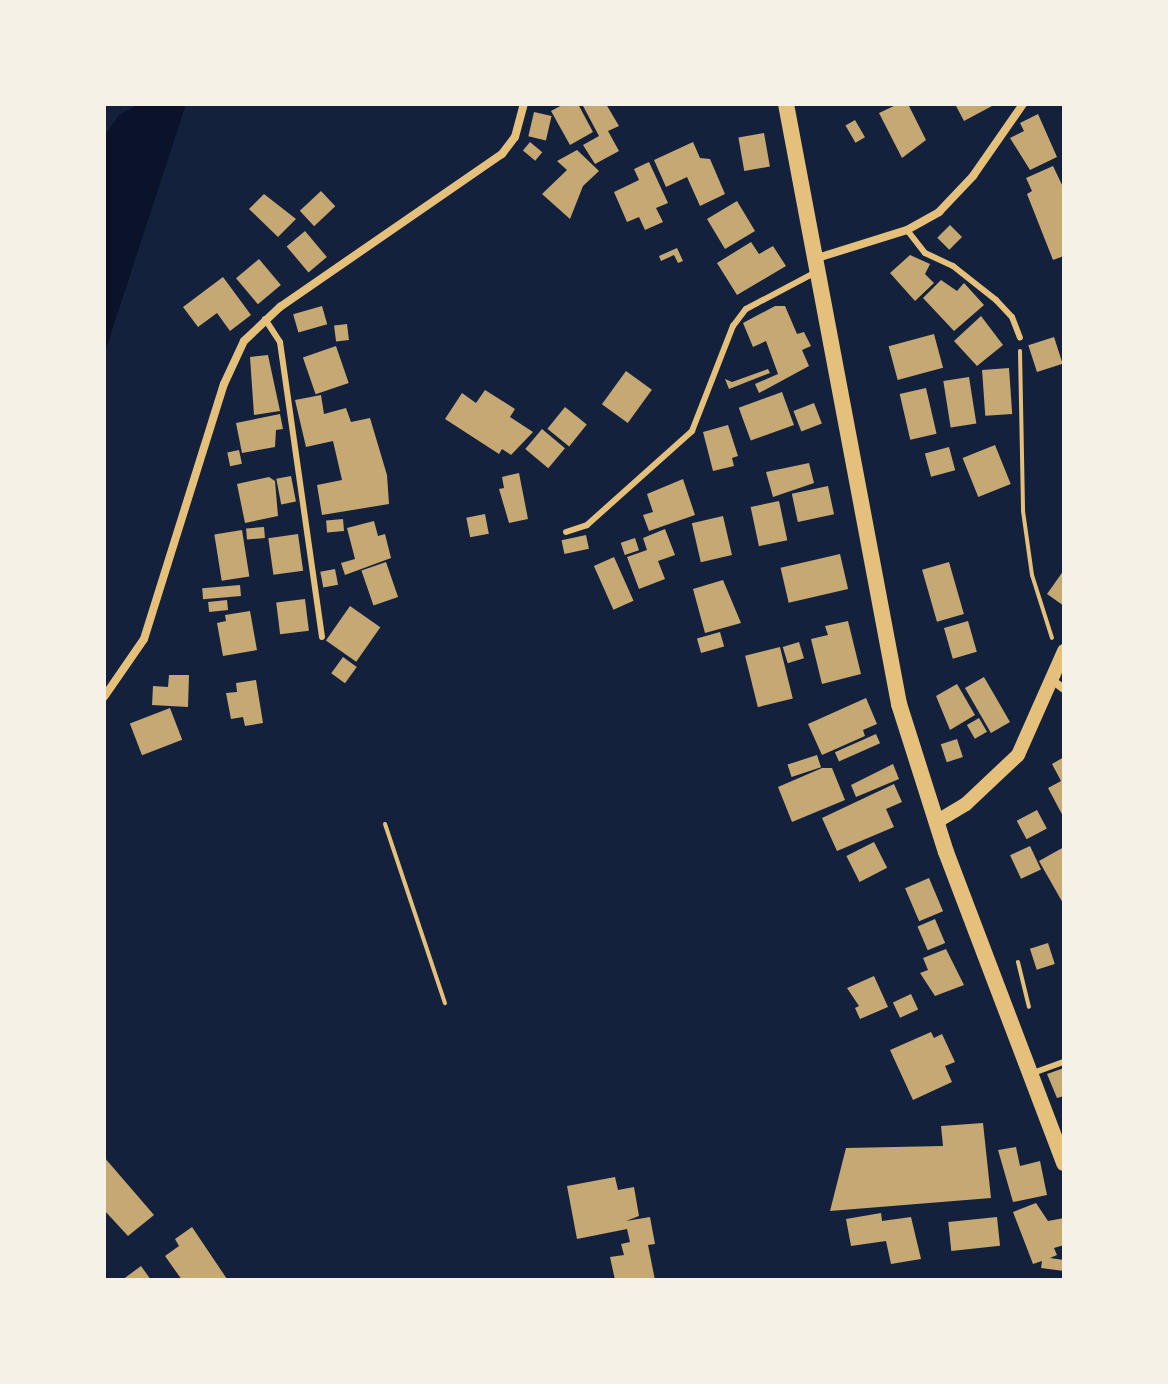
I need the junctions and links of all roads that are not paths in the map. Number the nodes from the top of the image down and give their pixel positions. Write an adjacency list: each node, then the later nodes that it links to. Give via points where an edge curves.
1 (524, 104): 6 (street, via 515,137 502,154)
2 (786, 104): 5 (main road)
3 (1023, 104): 4 (street, via 953,199)
4 (907, 230): 5 (street); 7 (lane, via 925,253 953,266 996,300 1012,317)
5 (815, 265): 8 (lane, via 746,309 733,326 692,431 587,525); 13 (main road, via 881,626)
6 (265, 319): 9 (lane, via 280,342); 12 (street, via 244,341 227,374 144,639)
7 (1020, 338)
8 (566, 532)
9 (322, 637)
10 (1063, 652): 11 (street)
11 (1058, 685): 13 (street, via 1011,764 966,804)
12 (104, 697)
13 (936, 822): 15 (main road)
14 (1064, 1062): 15 (lane)
15 (1030, 1074): 16 (main road)
16 (1064, 1163)

